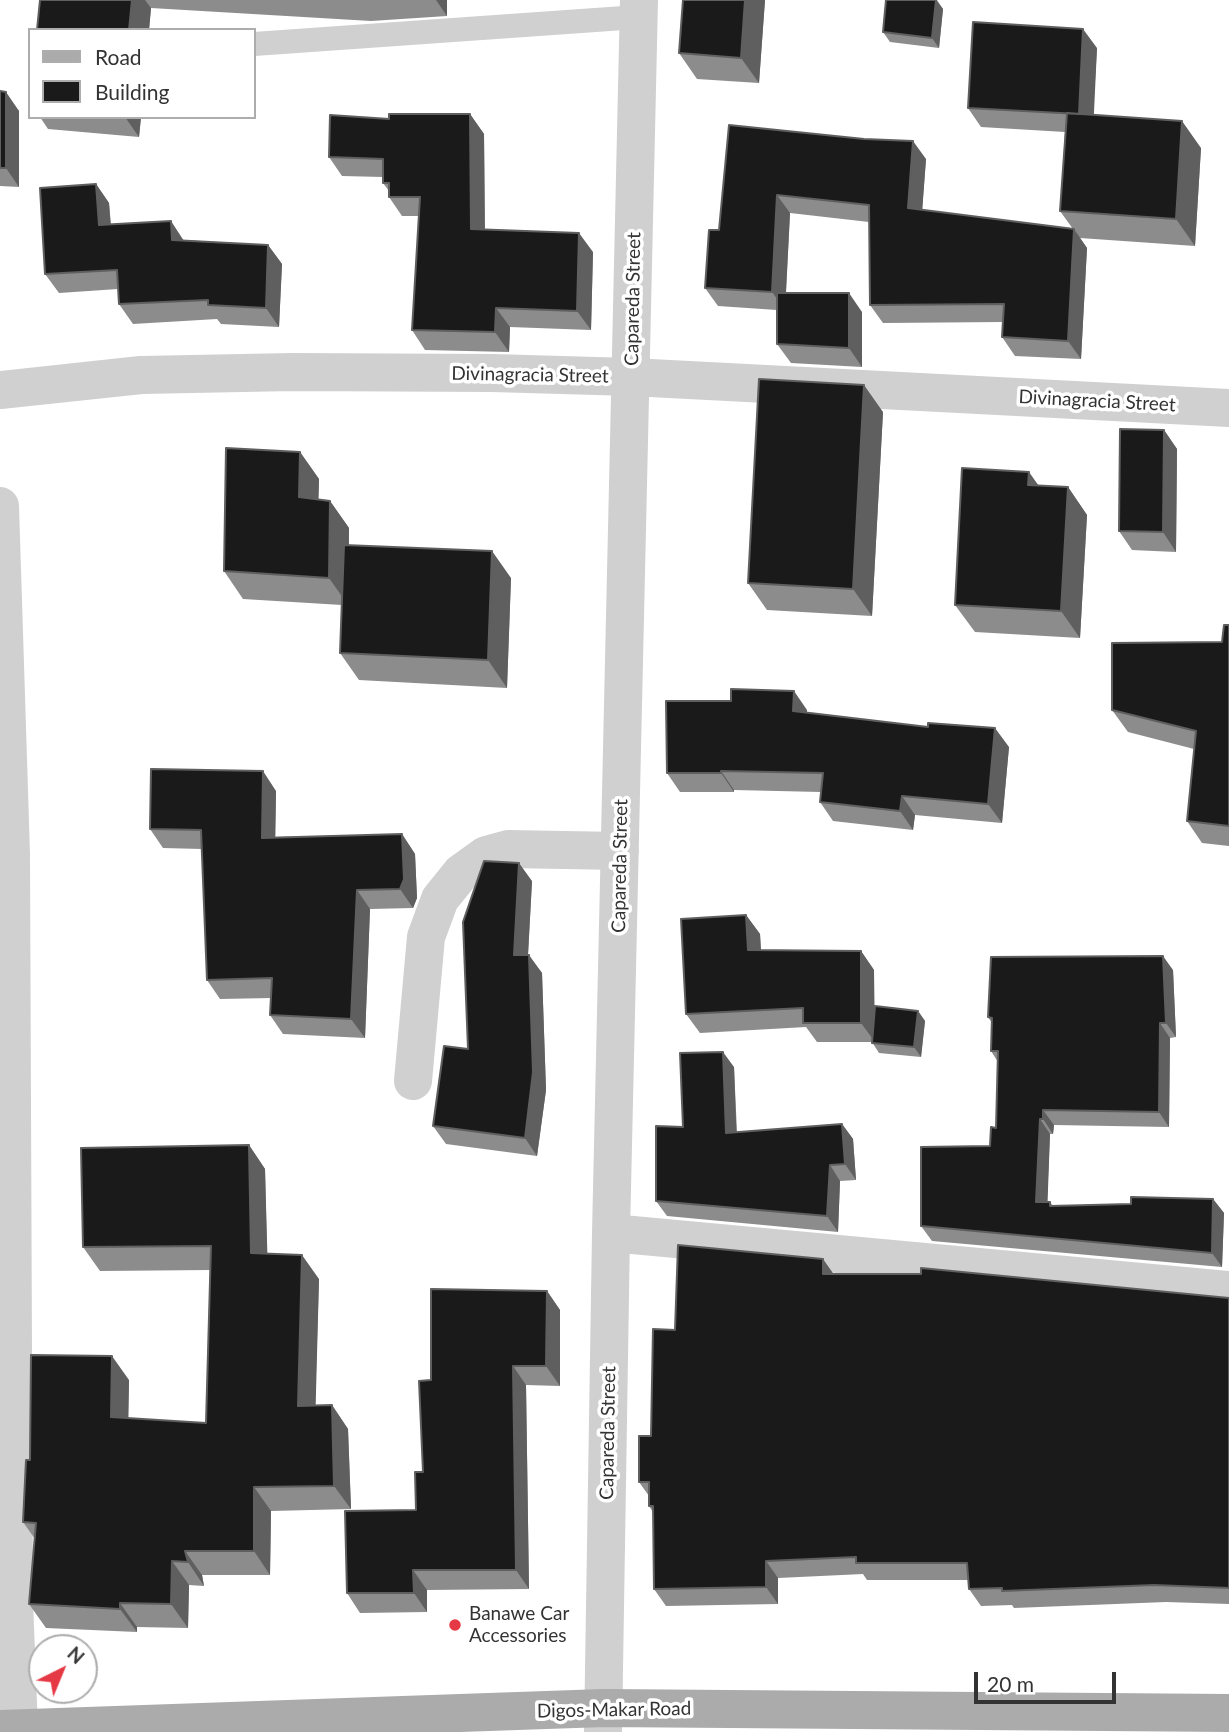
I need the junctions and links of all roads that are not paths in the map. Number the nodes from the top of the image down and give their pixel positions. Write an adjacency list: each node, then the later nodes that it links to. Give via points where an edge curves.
1 (638, 9): 2 (lane); 3 (street, Capareda Street)
2 (256, 44)
3 (631, 377): 4 (street, Divinagracia Street, via 265,372 141,375); 5 (street, Divinagracia Street); 8 (street, Capareda Street)
4 (0, 390)
5 (1229, 408)
6 (0, 506): 7 (street)
7 (4, 780): 14 (street)
8 (620, 851): 9 (street, via 508,849 486,855 461,873 440,899 426,937); 10 (street, Capareda Street)
9 (413, 1081)
10 (611, 1233): 11 (street); 13 (street, Capareda Street)
11 (1229, 1290)
12 (1229, 1713): 13 (main road, Digos-Makar Road)
13 (604, 1720): 14 (main road, Digos-Makar Road)
14 (13, 1730)

